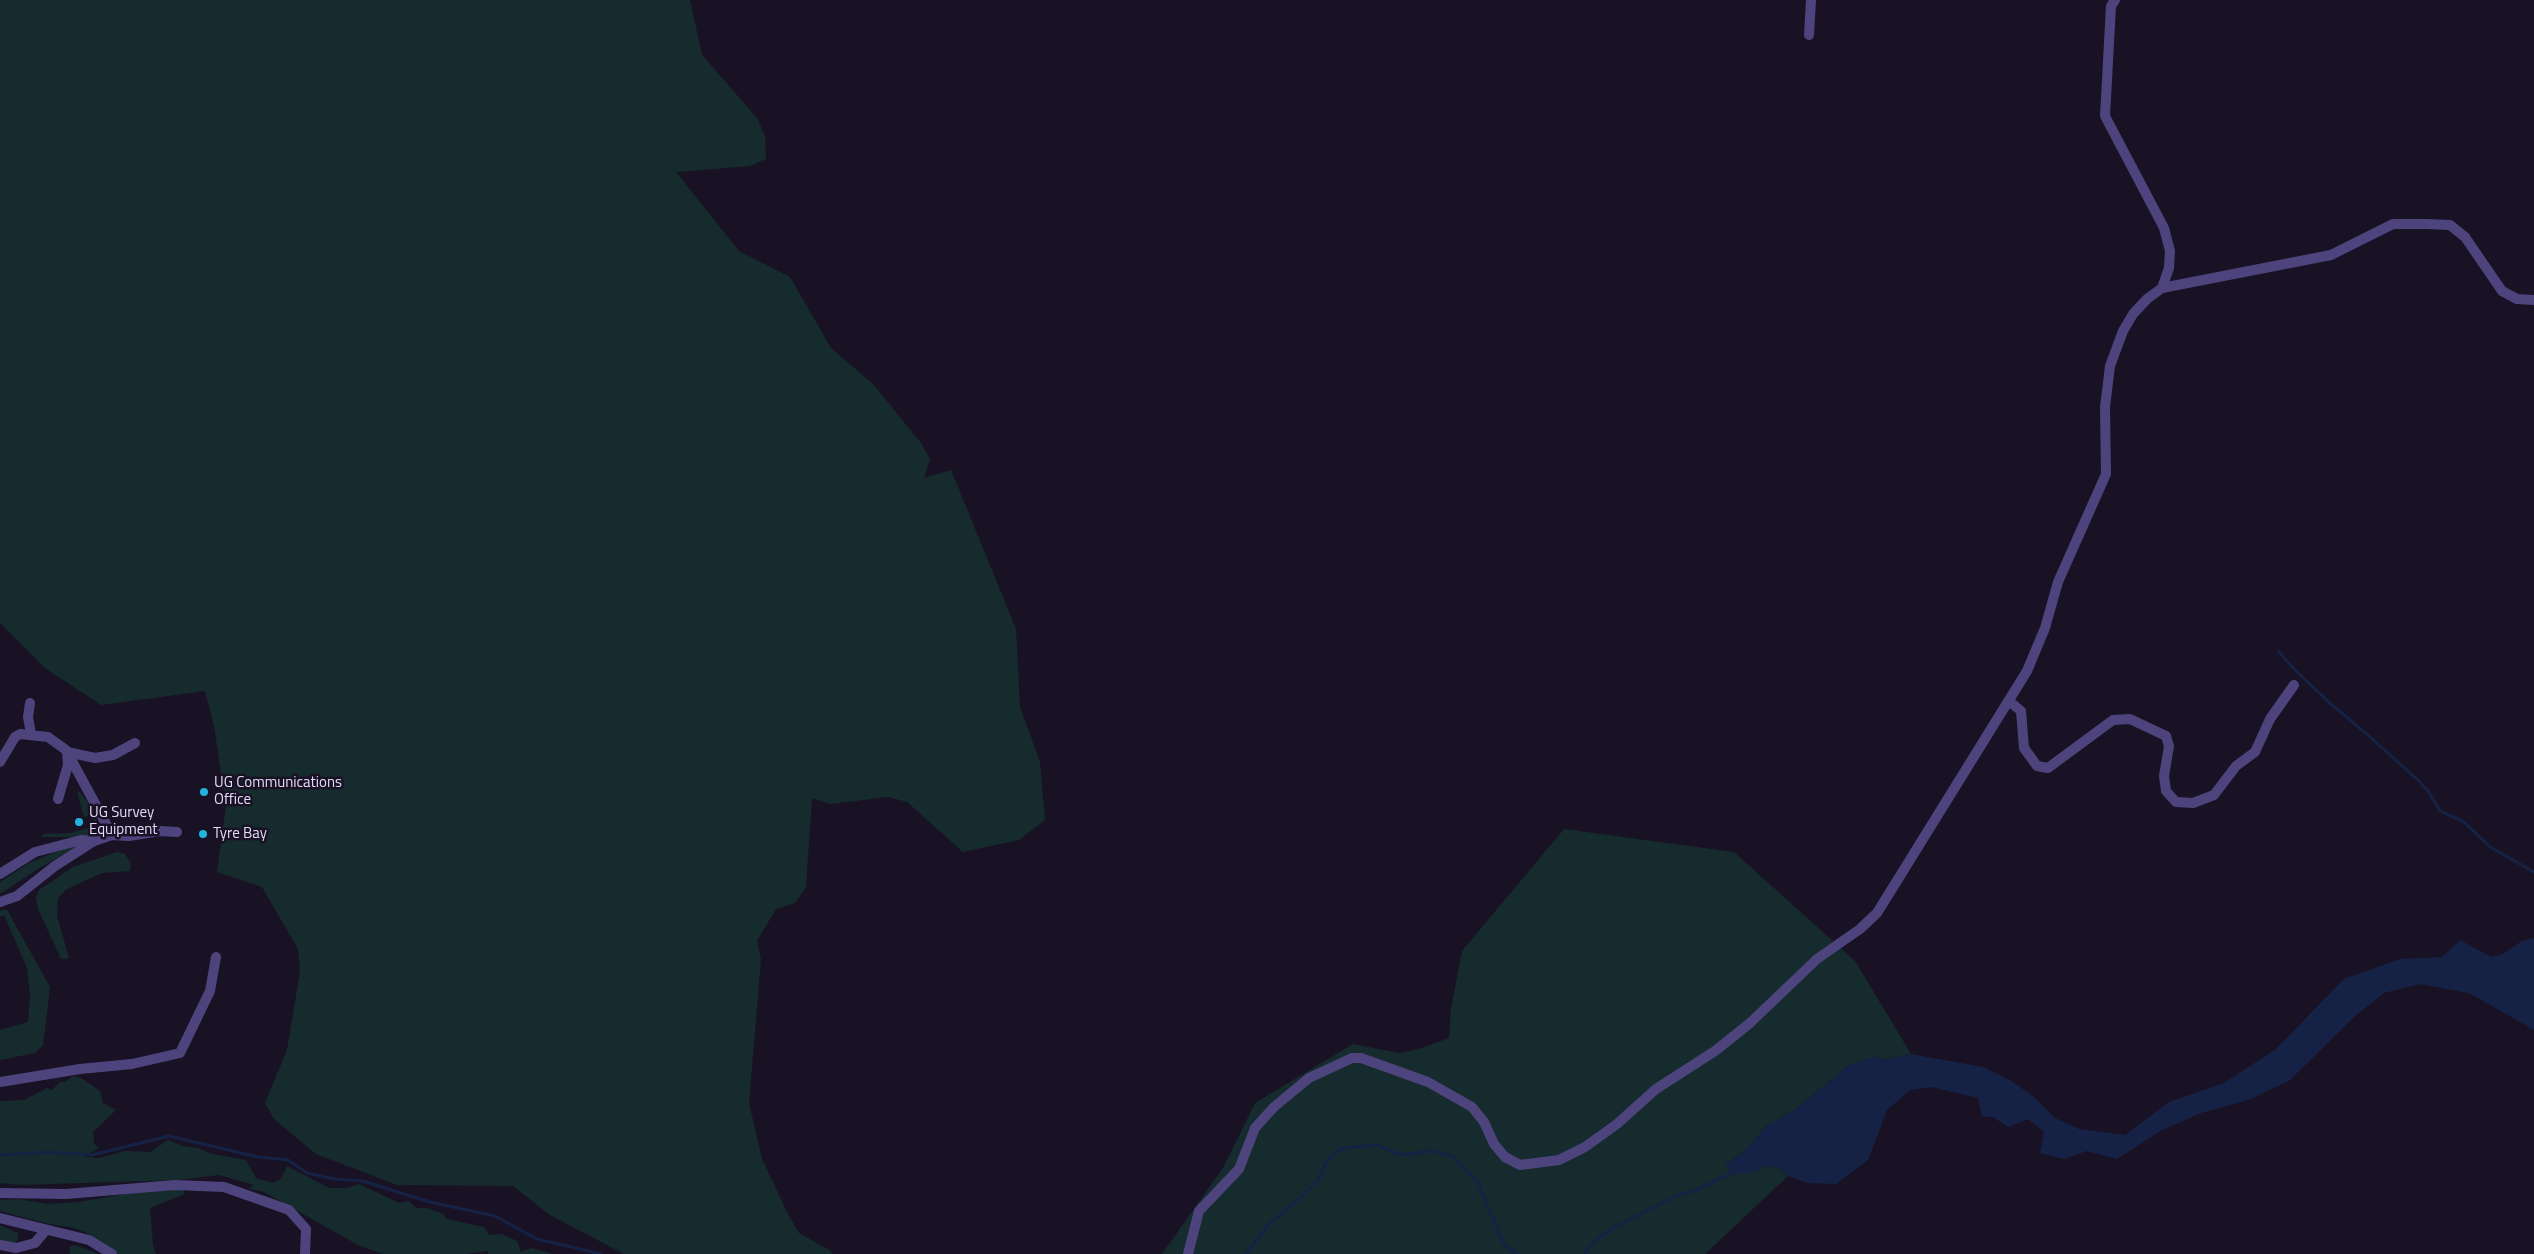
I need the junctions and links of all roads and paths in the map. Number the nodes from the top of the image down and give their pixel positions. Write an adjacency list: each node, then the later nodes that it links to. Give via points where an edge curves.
1 (1811, 0): 3 (street)
2 (2113, 2): 4 (street, via 2105,116 2164,228 2170,251 2169,268)
3 (1809, 35)
4 (2162, 288): 5 (street, via 2331,255 2393,224 2426,224 2450,225 2465,237 2502,291 2517,299); 7 (street, via 2133,314 2116,348 2110,366 2105,407 2106,474 2058,582 2027,671)
5 (2534, 300)
6 (2294, 685): 7 (street, via 2270,719 2255,752 2236,766 2214,795 2193,803 2176,802 2166,790 2164,776 2169,746 2166,736 2130,719 2113,720 2048,768 2037,766 2024,748 2021,711)
7 (2009, 701): 27 (street, via 1877,914 1817,959 1716,1051 1656,1089 1585,1147 1559,1160 1520,1165 1505,1157 1494,1144 1484,1122 1472,1107 1428,1082 1361,1058 1352,1058 1309,1078 1255,1128 1239,1170 1199,1211)
8 (30, 703): 9 (street)
9 (31, 734): 11 (street, via 48,737); 12 (street, via 15,737)
10 (135, 743): 11 (street, via 113,756 95,758)
11 (67, 752): 13 (street, via 68,765); 15 (street)
12 (0, 762)
13 (58, 799)
14 (177, 832): 15 (street)
15 (112, 835): 16 (street)
16 (94, 841): 17 (street, via 81,840 35,852); 18 (street, via 17,896)
17 (0, 874)
18 (0, 902)
19 (216, 957): 20 (street, via 210,991 180,1053 132,1064)
20 (0, 1082)
21 (0, 1193): 26 (street, via 66,1194 175,1185 224,1187 289,1210 306,1229)
22 (0, 1218): 23 (street)
23 (45, 1231): 24 (street, via 35,1243 16,1248); 25 (street, via 89,1240)
24 (0, 1246)
25 (112, 1254)
26 (305, 1254)
27 (1188, 1254)

